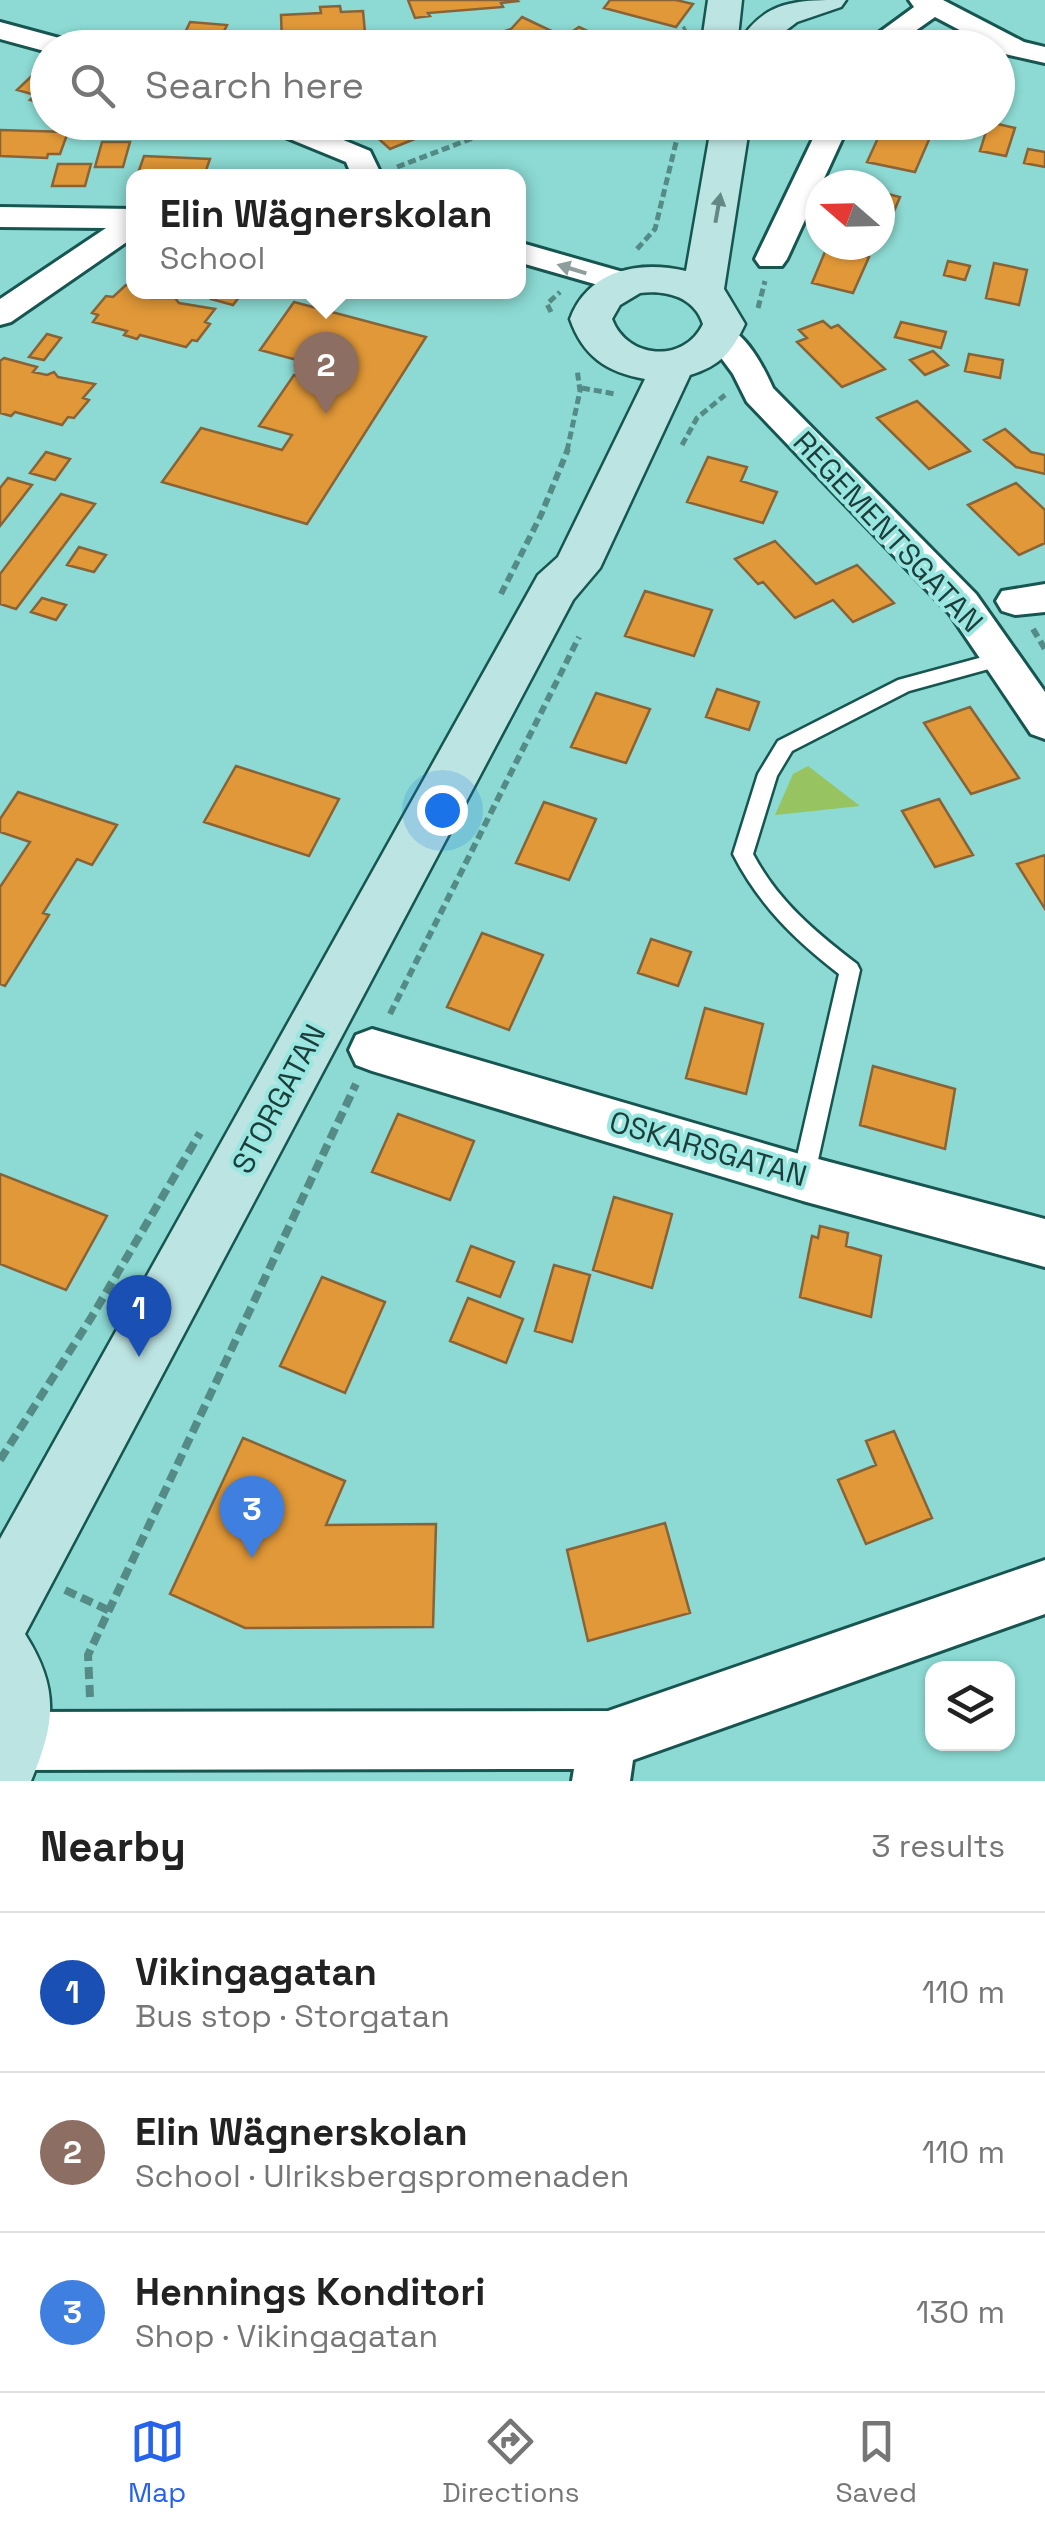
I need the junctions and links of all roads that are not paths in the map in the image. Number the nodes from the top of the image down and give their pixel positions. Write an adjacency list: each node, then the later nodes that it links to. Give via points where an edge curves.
1 (750, 0): 5 (main road)
2 (829, 0): 6 (main road, via 773,19)
3 (926, 4): 7 (street); 8 (street)
4 (0, 30): 9 (street)
5 (745, 30)
6 (762, 30)
7 (894, 30)
8 (979, 30)
9 (30, 38)
10 (1015, 48): 11 (street)
11 (1045, 55)
12 (319, 140): 16 (street)
13 (702, 140): 22 (main road, via 670,254)
14 (728, 140): 24 (main road, one-way to 14)
15 (827, 140): 20 (street)
16 (374, 169)
17 (0, 218): 18 (street)
18 (126, 220)
19 (126, 226): 25 (street)
20 (771, 258)
21 (526, 262): 27 (street, one-way to 21)
22 (636, 281): 24 (main road, via 667,280); 27 (main road, via 602,297)
23 (526, 282): 27 (street)
24 (703, 292): 26 (main road, via 721,312)
25 (0, 314)
26 (721, 336): 28 (main road); 29 (street, REGEMENTSGATAN)
27 (585, 339): 28 (main road, via 631,361); 30 (main road, STORGATAN, via 593,474 554,564)
28 (680, 364): 29 (street, REGEMENTSGATAN); 30 (main road, STORGATAN, via 576,568)
29 (759, 394): 31 (street, REGEMENTSGATAN, via 963,604)
30 (555, 588): 37 (main road, STORGATAN)
31 (1001, 659): 32 (street, REGEMENTSGATAN); 34 (lane, via 904,684 785,746 768,774 744,854 761,891 797,930 850,970)
32 (1045, 723)
33 (372, 1050): 34 (street, OSKARSGATAN)
34 (803, 1178): 35 (street, OSKARSGATAN)
35 (1045, 1243)
36 (1045, 1587): 40 (street)
37 (0, 1609)
38 (0, 1660): 39 (main road, via 12,1681 16,1714)
39 (6, 1753): 40 (street)
40 (605, 1760)

